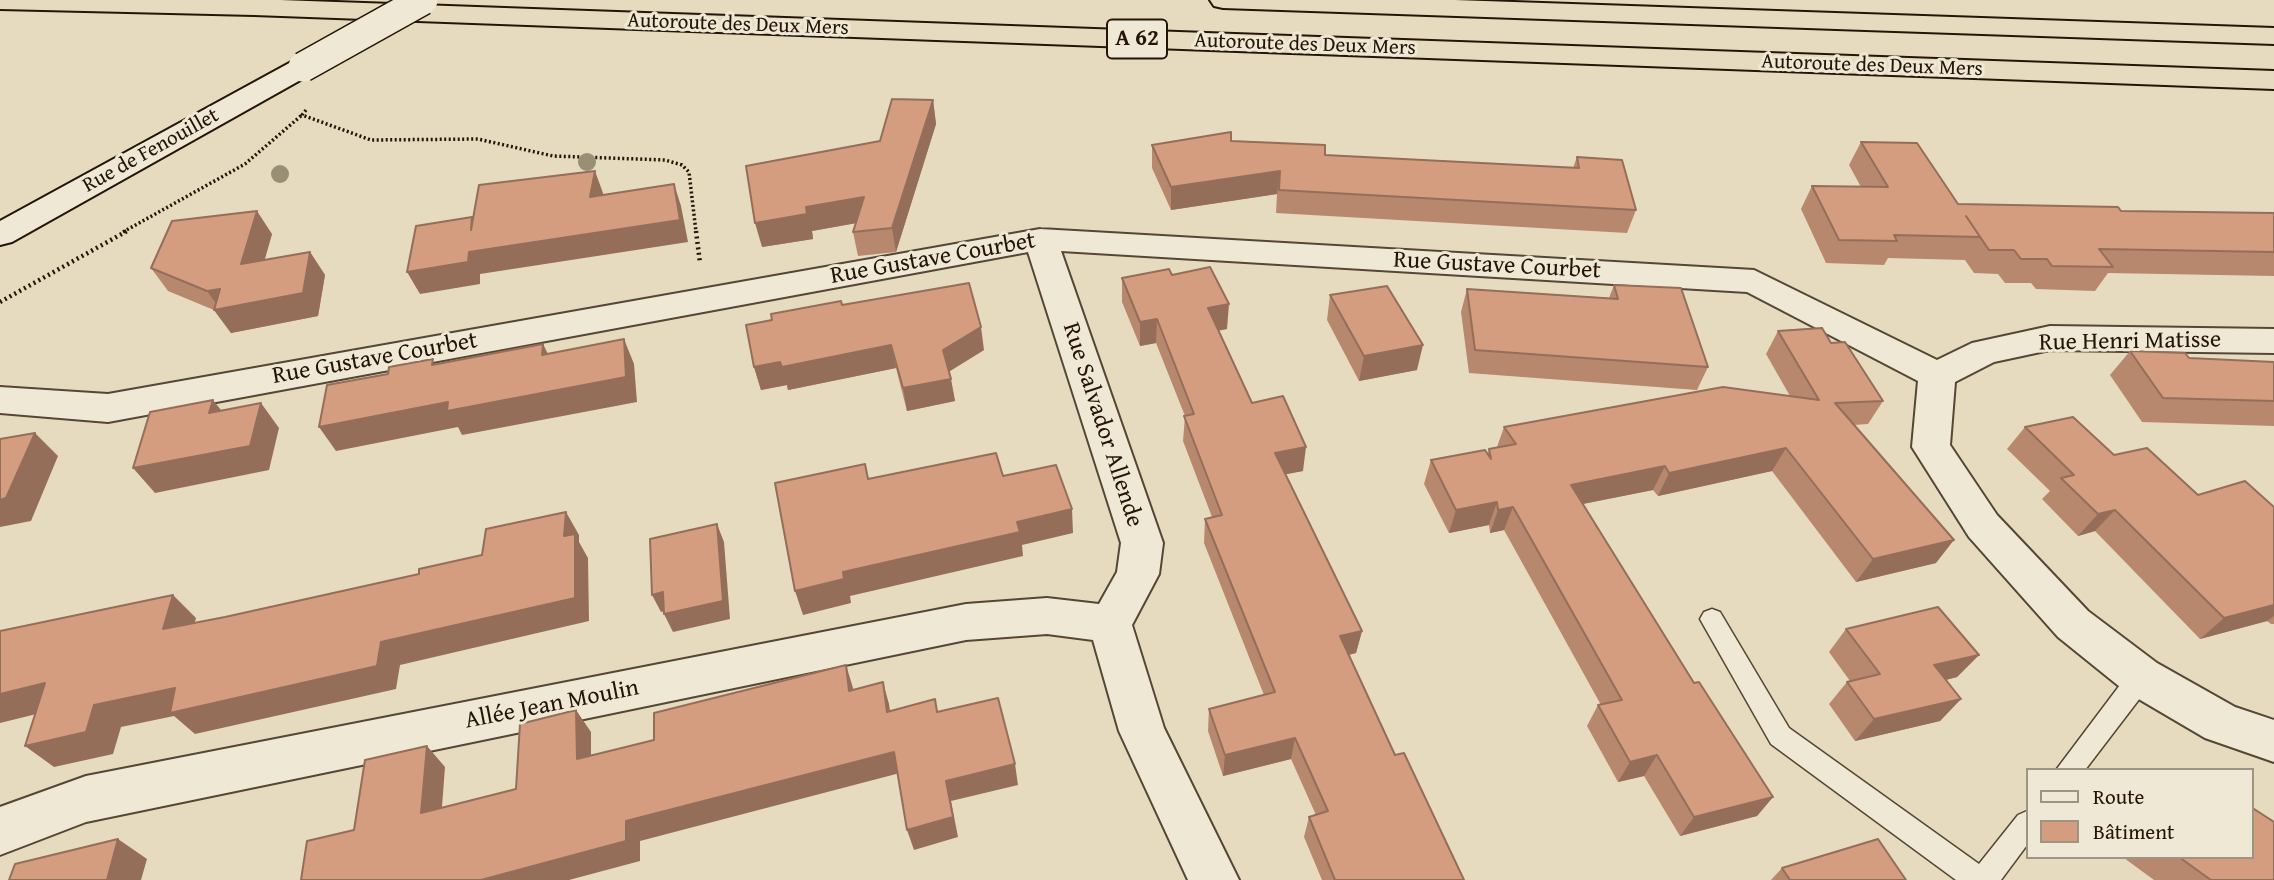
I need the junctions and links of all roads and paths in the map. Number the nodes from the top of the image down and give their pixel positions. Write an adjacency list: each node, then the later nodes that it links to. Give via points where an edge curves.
1 (423, 0): 8 (street, Rue de Fenouillet, bridge)
2 (1223, 0): 4 (highway, Autoroute des Deux Mers)
3 (0, 1): 5 (highway, Autoroute des Deux Mers / A 62)
4 (2274, 36)
5 (2274, 80)
6 (310, 105): 7 (path)
7 (302, 115): 10 (path, via 371,140 478,139 552,156 665,160 682,165 689,172); 11 (path, via 245,164)
8 (0, 235)
9 (1040, 239): 10 (street, Rue Gustave Courbet); 13 (street, Rue Gustave Courbet, via 1754,281); 16 (street, Rue Salvador Allende, via 1142,543 1138,574)
10 (704, 298): 14 (street, Rue Gustave Courbet, via 108,408)
11 (0, 302)
12 (2274, 341): 13 (street, Rue Henri Matisse, via 2049,338 1985,352)
13 (1937, 375): 17 (street, via 1931,447 1983,526 2073,624)
14 (0, 400)
15 (1712, 619): 23 (lane, via 1780,736)
16 (1110, 624): 21 (street, Allée Jean Moulin, via 1047,616 966,622 86,799); 22 (street, via 1142,731)
17 (2141, 677): 18 (street, via 2221,723); 19 (lane)
18 (2274, 741)
19 (2071, 768)
20 (2025, 826): 23 (lane)
21 (0, 831)
22 (1214, 880)
23 (1982, 880)

